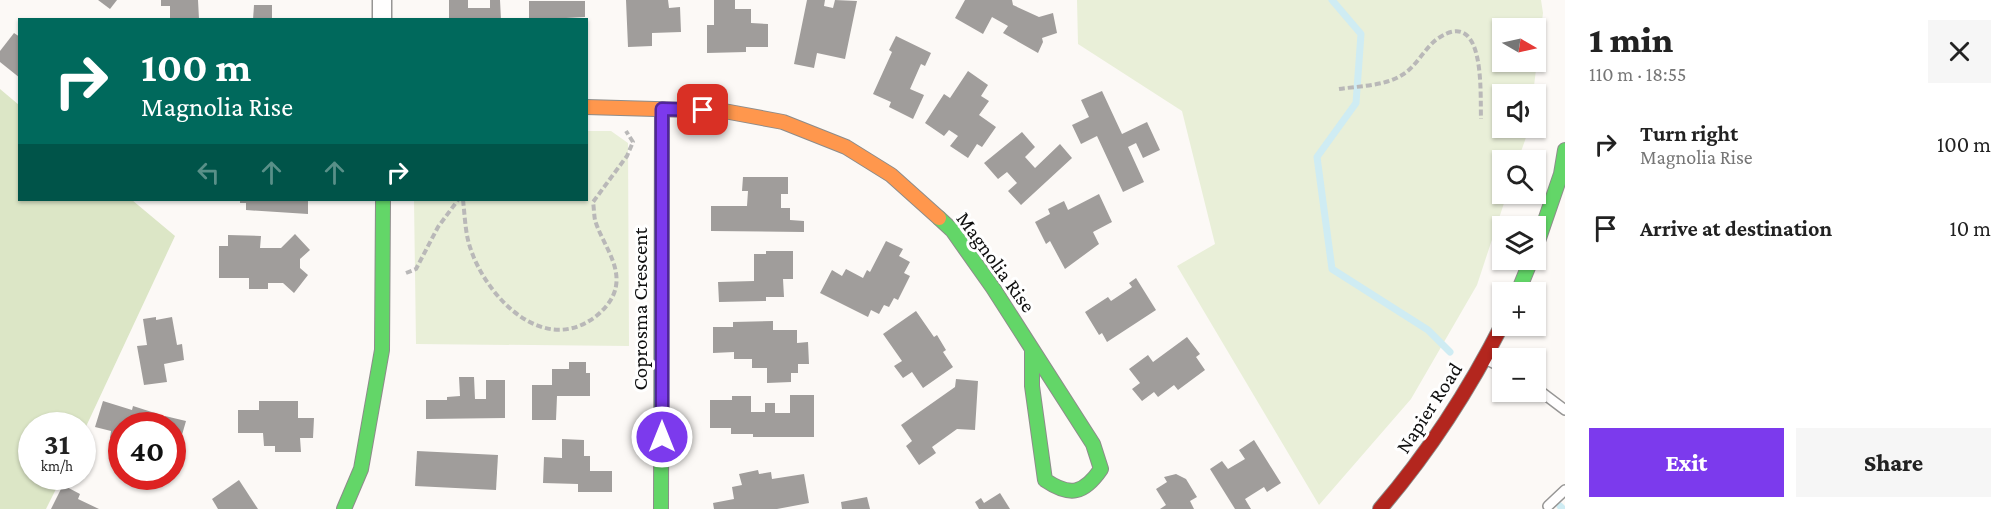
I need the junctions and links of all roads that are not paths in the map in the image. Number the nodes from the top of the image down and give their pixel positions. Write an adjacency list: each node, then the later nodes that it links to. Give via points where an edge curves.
1 (382, 0): 2 (street)
2 (382, 18)
3 (588, 107): 4 (street, Magnolia Rise)
4 (662, 109): 9 (street, Magnolia Rise, via 724,111 783,122 846,147 891,175 952,230); 17 (street, Coprosma Crescent)
5 (1565, 150): 7 (street)
6 (383, 201): 16 (street, via 382,350 360,469)
7 (1546, 218)
8 (1496, 336): 10 (street, Napier Road)
9 (1032, 350): 9 (street, Magnolia Rise, via 1093,444 1101,469 1085,489 1055,488 1045,480 1032,386)
10 (1485, 359): 11 (lane); 18 (street, Napier Road, via 1430,447)
11 (1492, 362)
12 (1546, 396): 13 (lane)
13 (1565, 410)
14 (1565, 490): 15 (lane)
15 (1548, 506)
16 (344, 509)
17 (662, 509)
18 (1380, 509)

